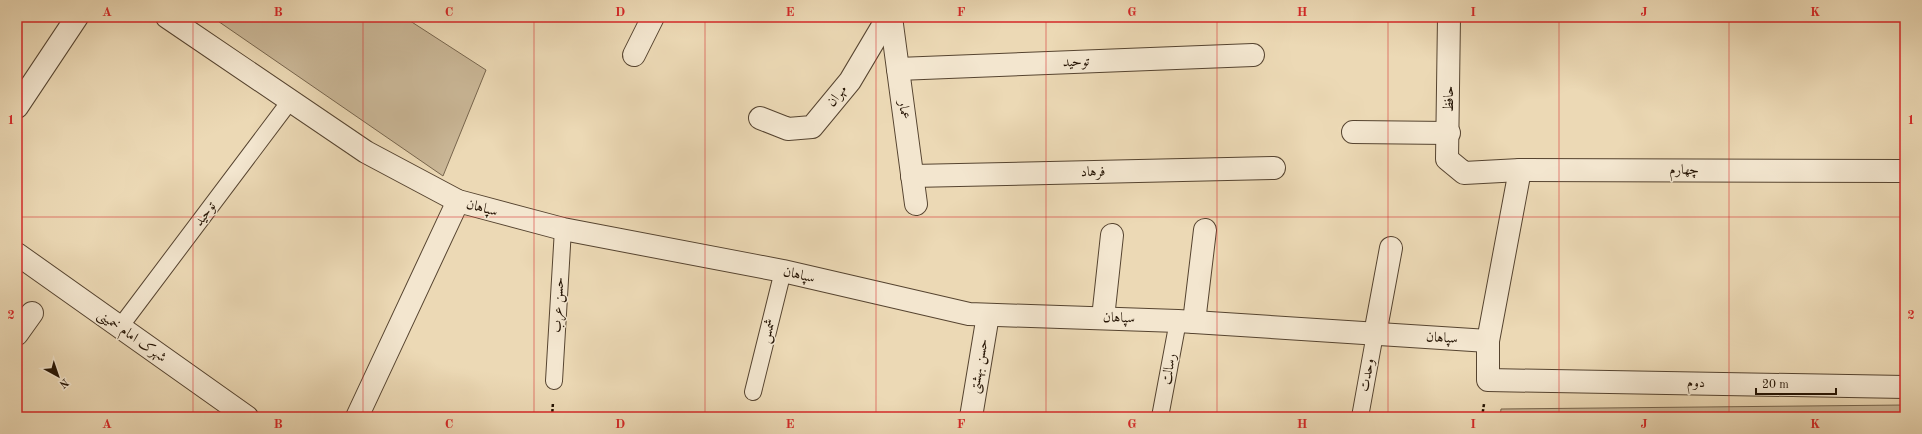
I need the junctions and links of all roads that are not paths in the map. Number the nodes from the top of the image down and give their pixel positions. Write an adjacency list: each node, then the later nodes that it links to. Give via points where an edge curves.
1 (77, 17): 11 (street)
2 (167, 17): 10 (street, سپاهان)
3 (653, 17): 7 (street)
4 (888, 17): 12 (street, مهران, via 850,81 812,127 788,129)
5 (891, 17): 9 (street, عمار)
6 (1449, 17): 14 (street, حافظ)
7 (634, 55)
8 (1253, 55): 9 (street, توحید)
9 (898, 69): 19 (street, عمار)
10 (290, 101): 20 (street, سپاهان, via 366,152); 32 (lane, توحید)
11 (17, 107)
12 (760, 118)
13 (1353, 132): 14 (street)
14 (1449, 133): 18 (street, حافظ, via 1447,159)
15 (1274, 168): 19 (street, فرهاد)
16 (1520, 170): 17 (street, چهارم); 18 (street, چهارم); 35 (street)
17 (1905, 171)
18 (1464, 173)
19 (912, 176): 21 (street, عمار)
20 (458, 201): 22 (street, سپاهان); 40 (street)
21 (916, 204)
22 (563, 229): 27 (street, سپاهان); 36 (lane, حسن عرب)
23 (1205, 230): 31 (street)
24 (1112, 235): 30 (street)
25 (1391, 248): 34 (street)
26 (17, 254): 32 (street, شهرک امام خمینی)
27 (783, 271): 29 (street, سپاهان, via 969,314); 38 (lane, شمس)
28 (32, 312): 33 (street)
29 (988, 315): 30 (street, سپاهان); 41 (street, حسن بهشتی)
30 (1103, 318): 31 (street, سپاهان)
31 (1186, 321): 34 (street, سپاهان); 42 (lane, رسالت)
32 (120, 327): 39 (street, شهرک امام خمینی)
33 (17, 334)
34 (1374, 334): 35 (street, سپاهان); 43 (lane, وحدت)
35 (1488, 341): 37 (street, دوم, via 1488,380)
36 (554, 381)
37 (1905, 387)
38 (753, 392)
39 (247, 417)
40 (357, 417)
41 (971, 417)
42 (1160, 417)
43 (1360, 417)

